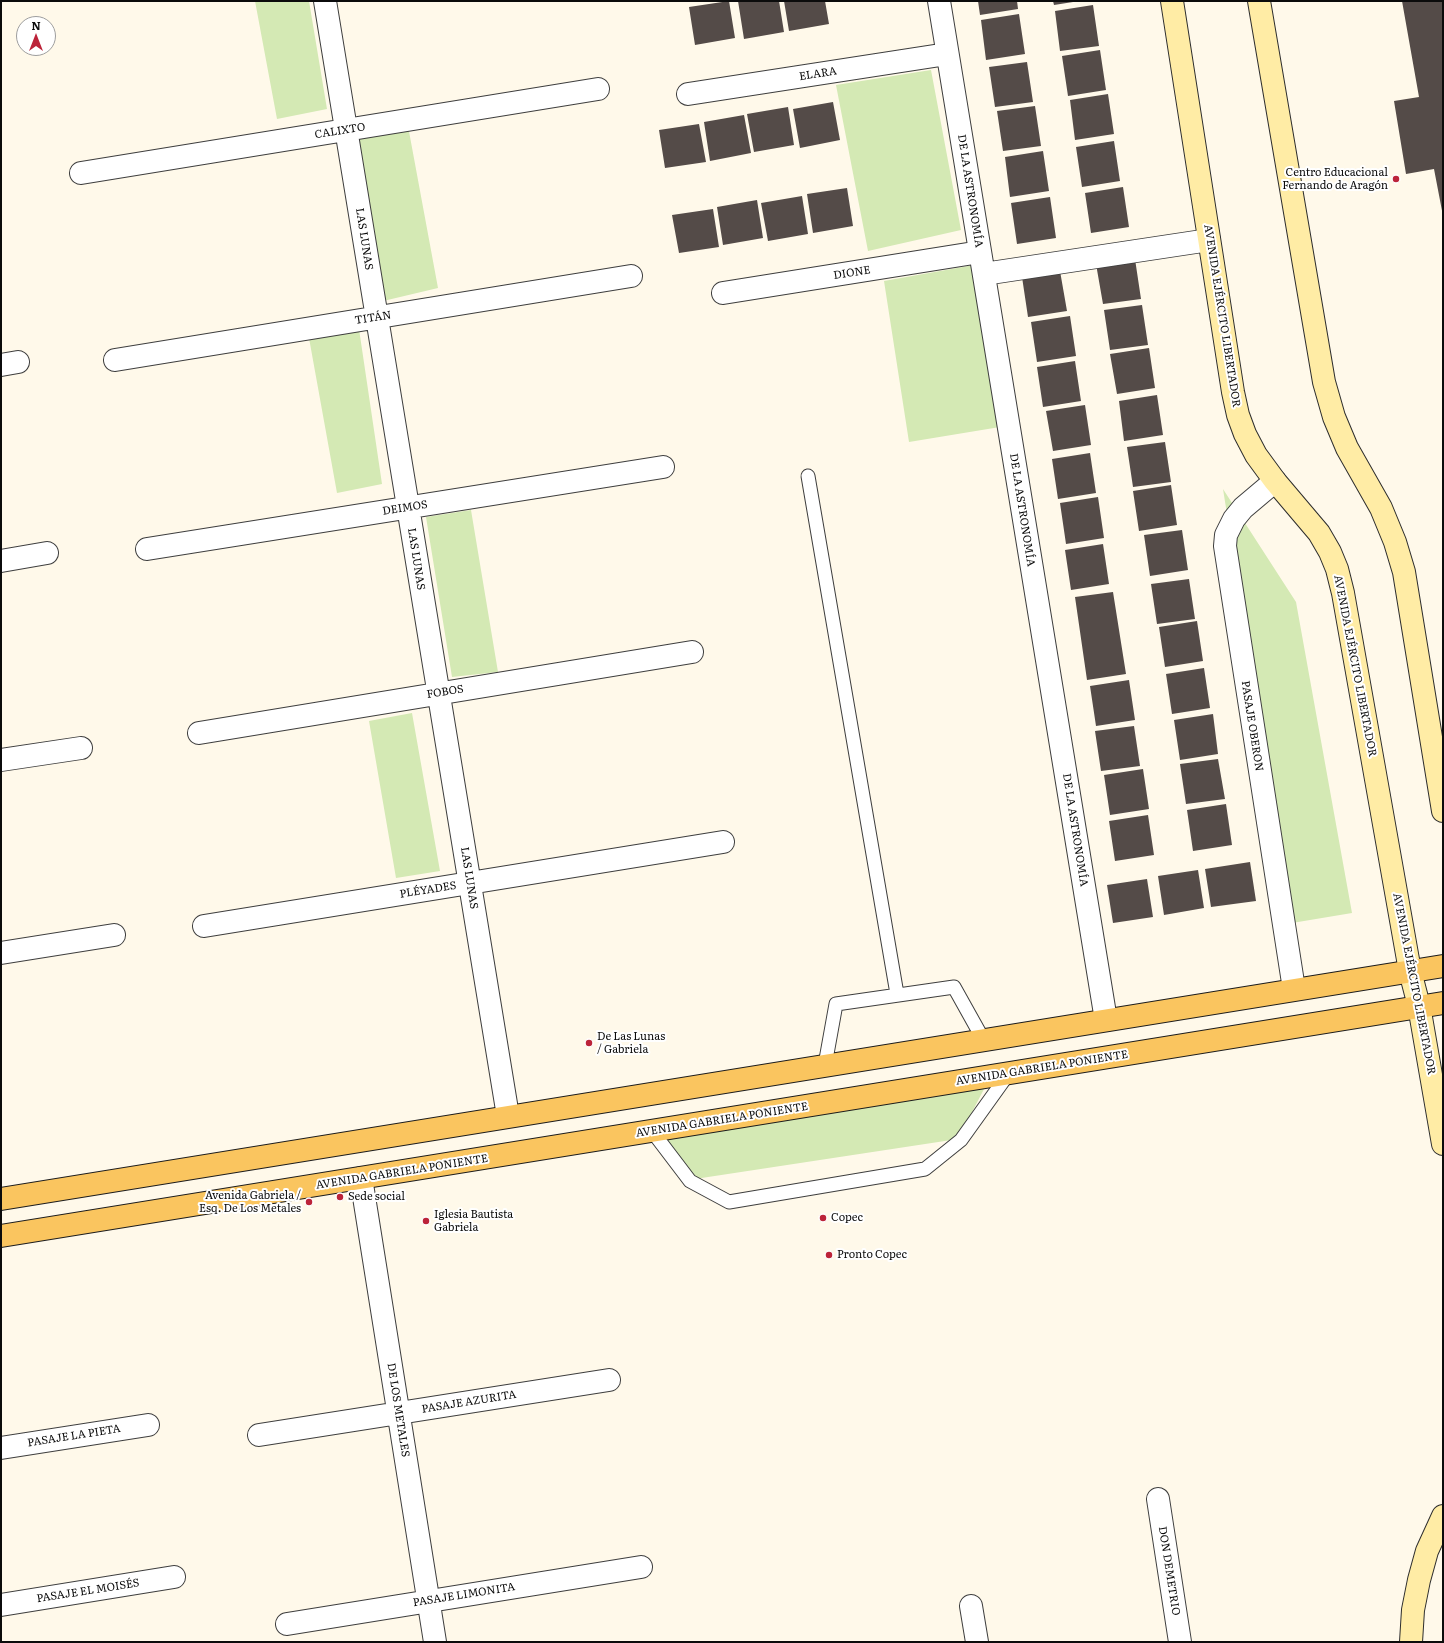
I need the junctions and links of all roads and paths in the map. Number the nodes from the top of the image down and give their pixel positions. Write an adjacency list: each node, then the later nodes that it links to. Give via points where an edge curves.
1 (325, 1): 8 (street, LAS LUNAS)
2 (939, 1): 5 (street, DE LA ASTRONOMÍA)
3 (1172, 1): 10 (main road, AVENIDA EJÉRCITO LIBERTADOR)
4 (1258, 1): 29 (main road, via 1324,382 1334,417 1347,448 1381,508 1404,572)
5 (947, 54): 7 (street, ELARA); 11 (street, DE LA ASTRONOMÍA)
6 (598, 89): 8 (street, CALIXTO)
7 (688, 94)
8 (346, 130): 9 (street, CALIXTO); 15 (street, LAS LUNAS)
9 (81, 173)
10 (1209, 240): 12 (street); 19 (main road, AVENIDA EJÉRCITO LIBERTADOR, via 1232,392 1238,415 1256,455)
11 (980, 252): 12 (street, DE LA ASTRONOMÍA); 14 (street, DIONE)
12 (984, 274): 41 (street, DE LA ASTRONOMÍA)
13 (631, 276): 15 (street, TITÁN)
14 (723, 293)
15 (377, 317): 16 (street, TITÁN); 20 (street, LAS LUNAS)
16 (116, 360)
17 (663, 466): 20 (street, DEIMOS)
18 (808, 476): 38 (lane)
19 (1275, 481): 36 (main road, AVENIDA EJÉRCITO LIBERTADOR, via 1319,533 1337,569 1348,616); 37 (street, PASAJE OBERON, via 1234,519 1226,535 1225,546)
20 (408, 507): 21 (street, DEIMOS); 25 (street, LAS LUNAS)
21 (147, 549)
22 (47, 553): 23 (street)
23 (1, 561)
24 (692, 652): 25 (street, FOBOS)
25 (439, 693): 26 (street, FOBOS); 31 (street, LAS LUNAS)
26 (199, 733)
27 (81, 748): 28 (street)
28 (1, 760)
29 (1443, 811)
30 (723, 842): 31 (street, PLÉYADES)
31 (470, 883): 32 (street, PLÉYADES); 45 (street, LAS LUNAS)
32 (204, 926)
33 (114, 935): 34 (street)
34 (1, 953)
35 (1443, 966): 36 (main road)
36 (1410, 970): 37 (main road); 40 (main road, AVENIDA EJÉRCITO LIBERTADOR)
37 (1294, 990): 41 (main road)
38 (896, 994): 42 (lane, via 954,987); 43 (lane, via 836,1004)
39 (1443, 1002): 40 (main road, AVENIDA GABRIELA PONIENTE)
40 (1419, 1006): 44 (main road, AVENIDA GABRIELA PONIENTE); 47 (main road, AVENIDA EJÉRCITO LIBERTADOR)
41 (1106, 1020): 42 (main road)
42 (983, 1039): 43 (main road)
43 (825, 1065): 45 (main road)
44 (1009, 1073): 46 (main road, AVENIDA GABRIELA PONIENTE); 46 (lane, via 960,1140 925,1169 729,1202 690,1181)
45 (508, 1116): 49 (main road)
46 (652, 1131): 48 (main road, AVENIDA GABRIELA PONIENTE)
47 (1443, 1144)
48 (361, 1178): 50 (main road, AVENIDA GABRIELA PONIENTE); 52 (street, DE LOS METALES)
49 (1, 1199)
50 (1, 1236)
51 (609, 1380): 52 (street, PASAJE AZURITA)
52 (399, 1413): 54 (street, PASAJE AZURITA); 60 (street, DE LOS METALES)
53 (148, 1425): 55 (street, PASAJE LA PIETA)
54 (258, 1435)
55 (1, 1448)
56 (1158, 1500): 66 (street, DON DEMETRIO)
57 (1443, 1516): 67 (main road, via 1427,1551 1419,1580 1413,1610)
58 (641, 1567): 60 (street, PASAJE LIMONITA)
59 (174, 1577): 61 (street, PASAJE EL MOISÉS)
60 (429, 1601): 63 (street, PASAJE LIMONITA); 64 (street, DE LOS METALES)
61 (1, 1604)
62 (971, 1606): 65 (street)
63 (287, 1624)
64 (435, 1642)
65 (977, 1642)
66 (1180, 1642)
67 (1411, 1642)

